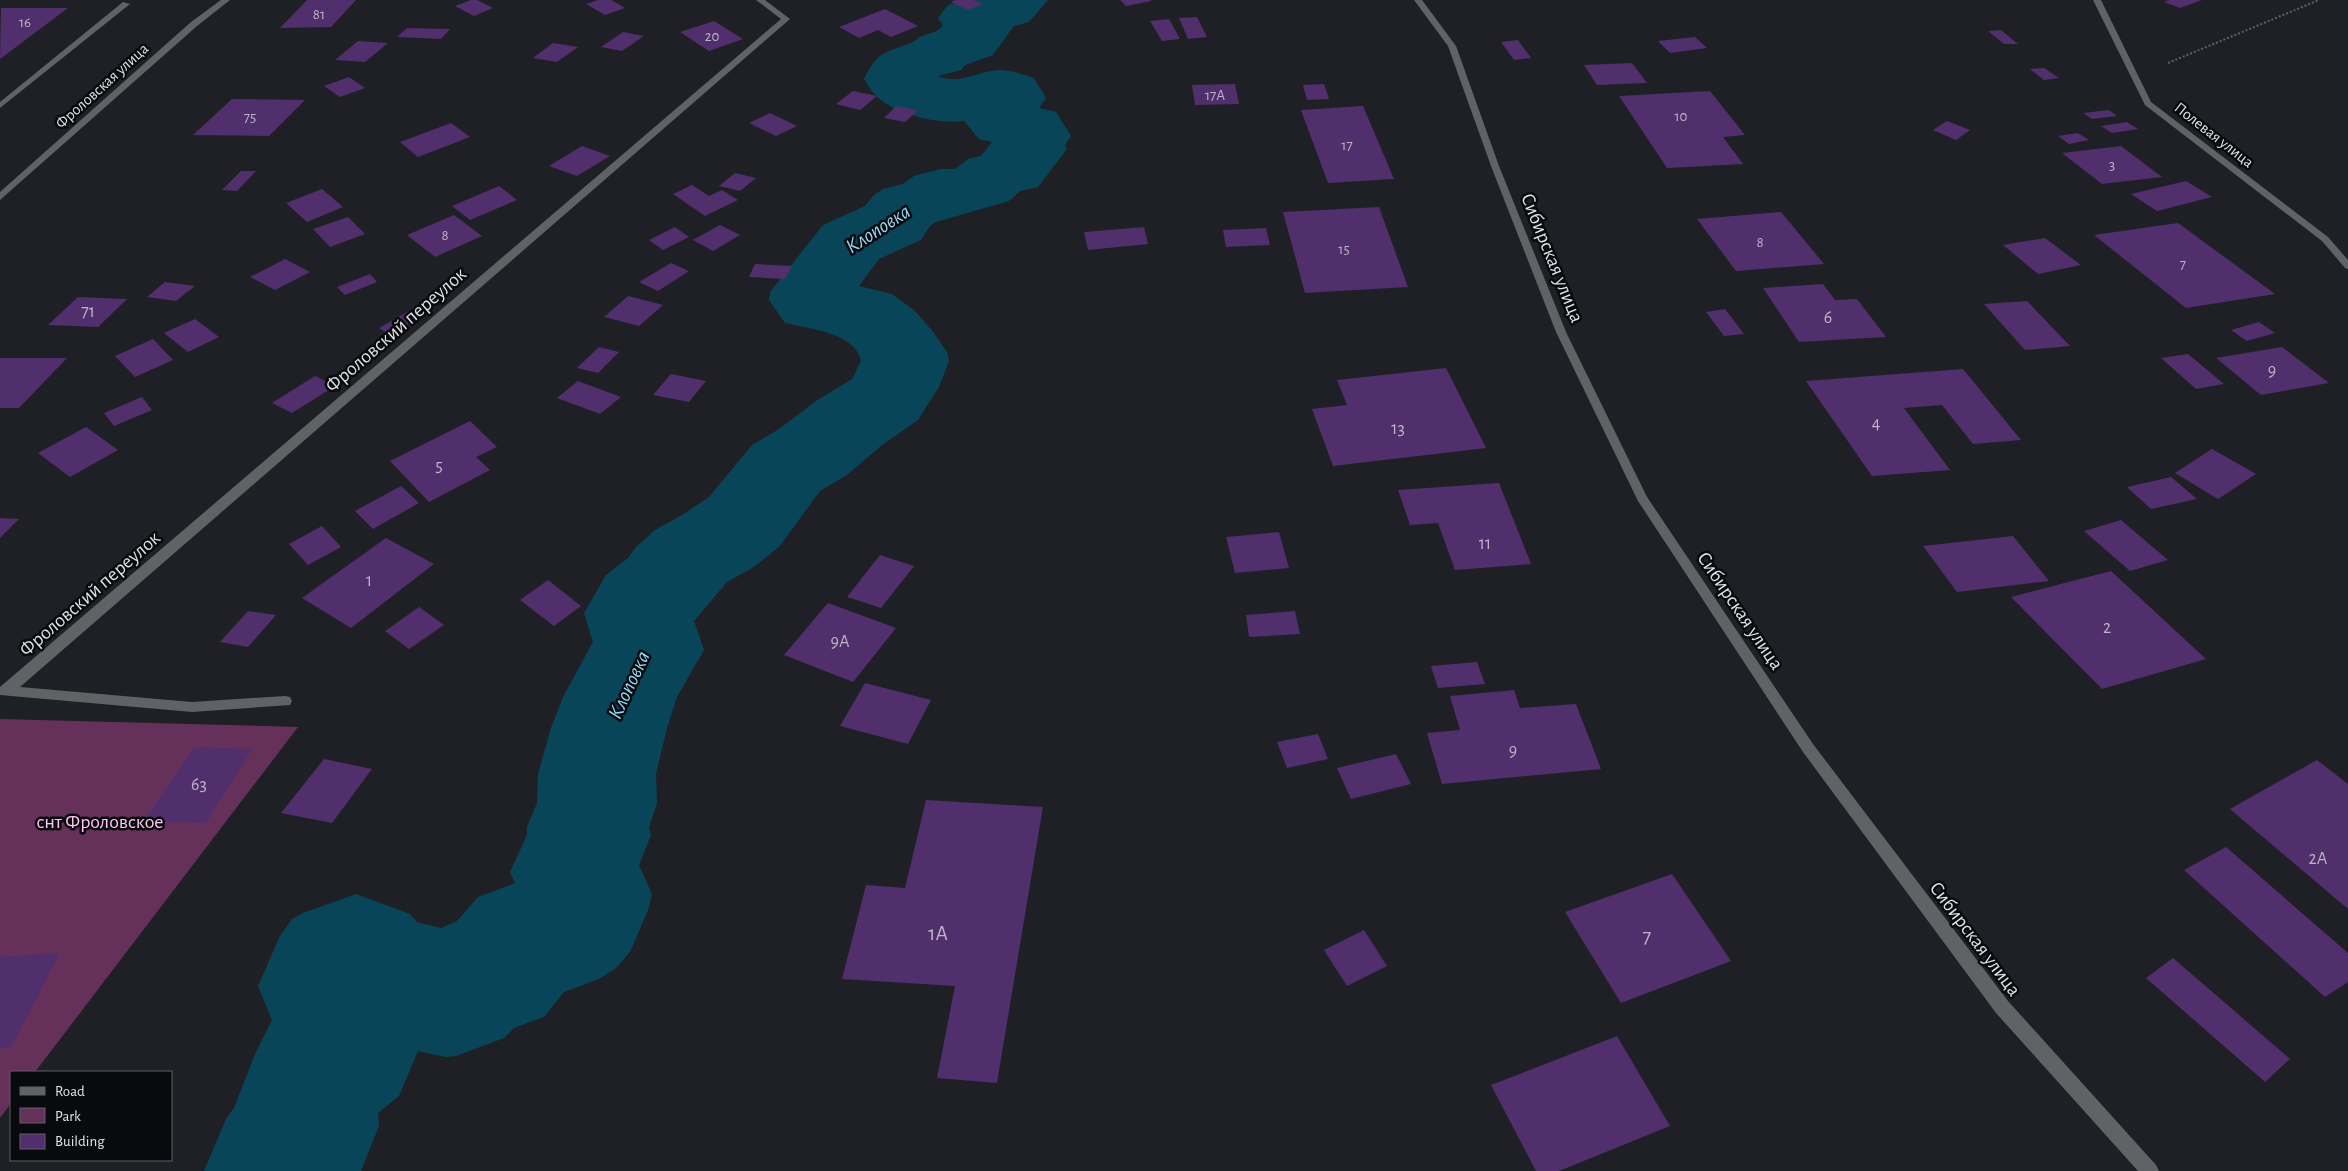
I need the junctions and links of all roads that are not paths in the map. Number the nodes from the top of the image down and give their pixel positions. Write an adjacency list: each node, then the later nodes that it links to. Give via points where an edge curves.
1 (226, 0): 7 (street, Фроловская улица, via 194,24)
2 (760, 0): 9 (street, Фроловский переулок, via 786,19)
3 (1418, 0): 11 (street, Сибирская улица, via 1452,46 1495,166 1561,332 1642,498 1808,748 2002,1008)
4 (2097, 0): 8 (street, Полевая улица, via 2148,103 2325,239)
5 (126, 4): 6 (street)
6 (0, 106)
7 (0, 197)
8 (2348, 266)
9 (3, 691): 10 (street, via 192,707)
10 (285, 701)
11 (2150, 1171)

